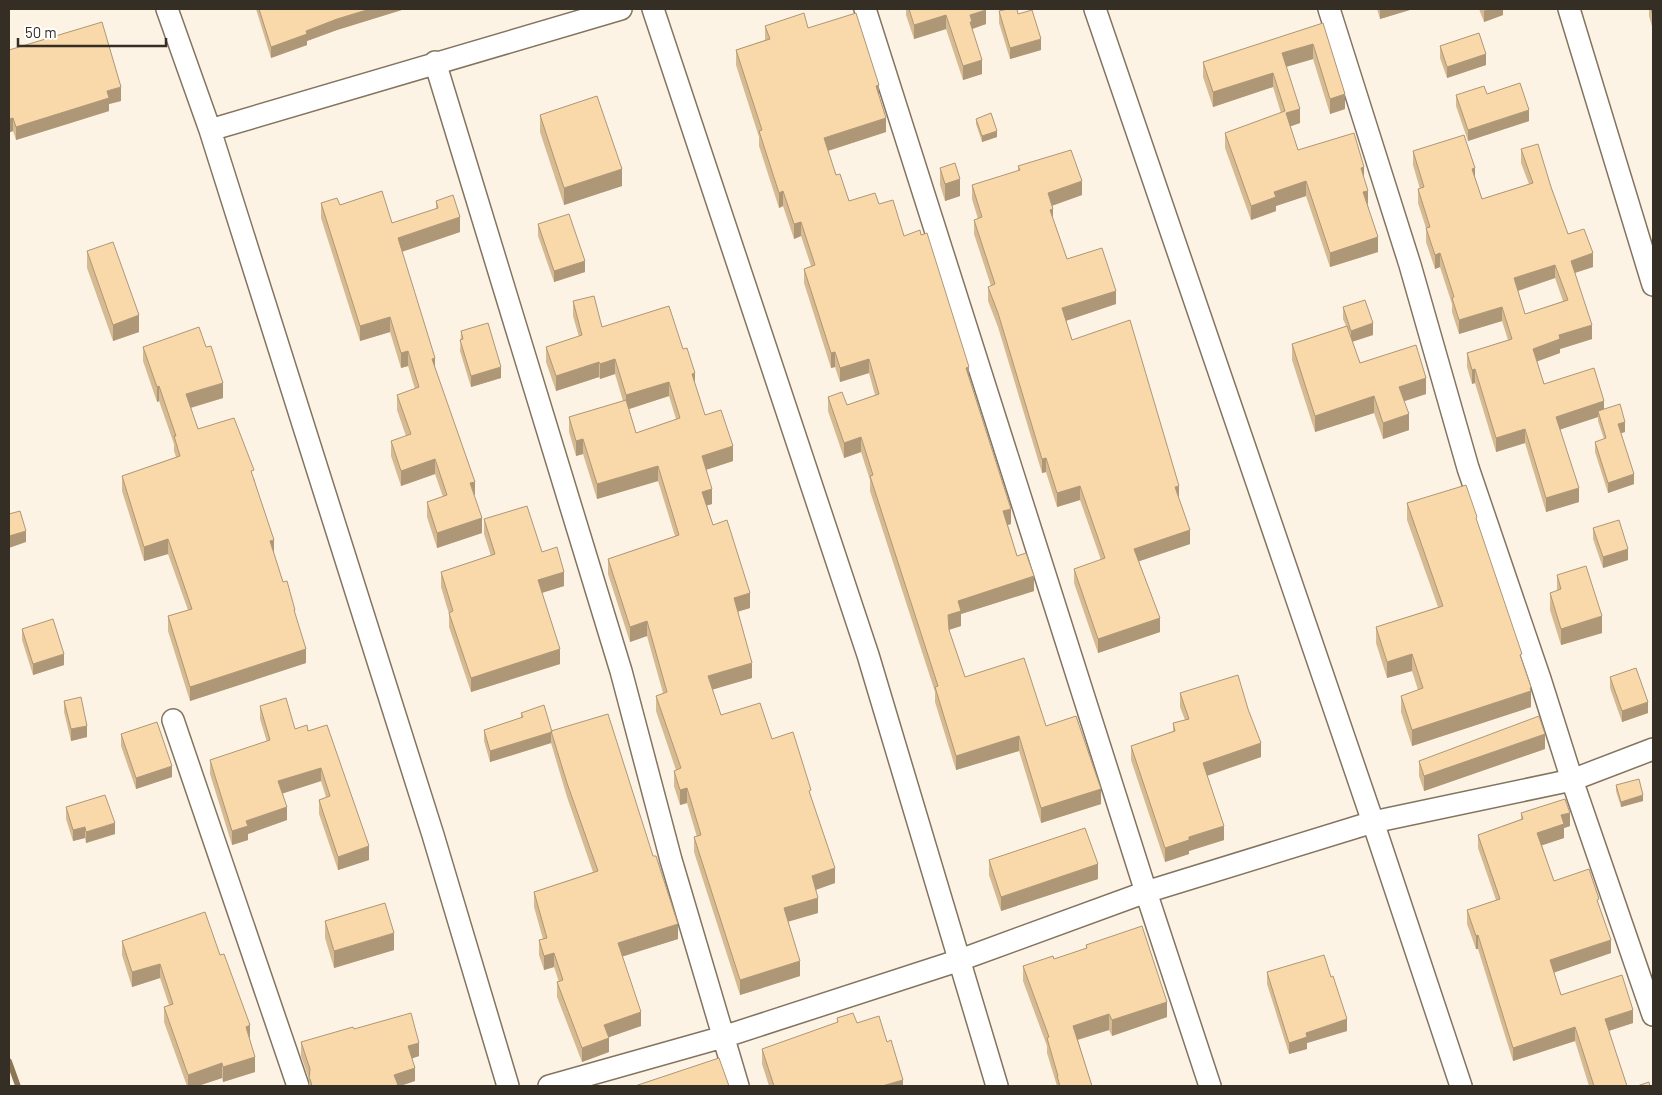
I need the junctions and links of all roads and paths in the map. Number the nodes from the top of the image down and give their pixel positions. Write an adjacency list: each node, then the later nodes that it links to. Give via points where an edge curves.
1 (167, 9): 9 (street)
2 (621, 9): 8 (street)
3 (653, 9): 16 (street, via 868,655)
4 (865, 9): 15 (street)
5 (1095, 9): 14 (street)
6 (1330, 9): 13 (street, via 1410,265 1468,468)
7 (1569, 9): 10 (street)
8 (435, 62): 9 (street); 18 (street, via 621,671 671,860)
9 (210, 130): 20 (street, via 427,817)
10 (1653, 285)
11 (174, 720): 19 (street)
12 (1653, 749): 13 (street)
13 (1572, 780): 14 (street); 17 (street)
14 (1373, 822): 15 (street); 25 (street)
15 (1146, 892): 16 (street); 24 (street)
16 (960, 960): 18 (street); 23 (street)
17 (1653, 1015)
18 (723, 1037): 21 (street); 22 (street)
19 (298, 1086)
20 (508, 1086)
21 (549, 1086)
22 (738, 1086)
23 (997, 1086)
24 (1210, 1086)
25 (1461, 1086)

